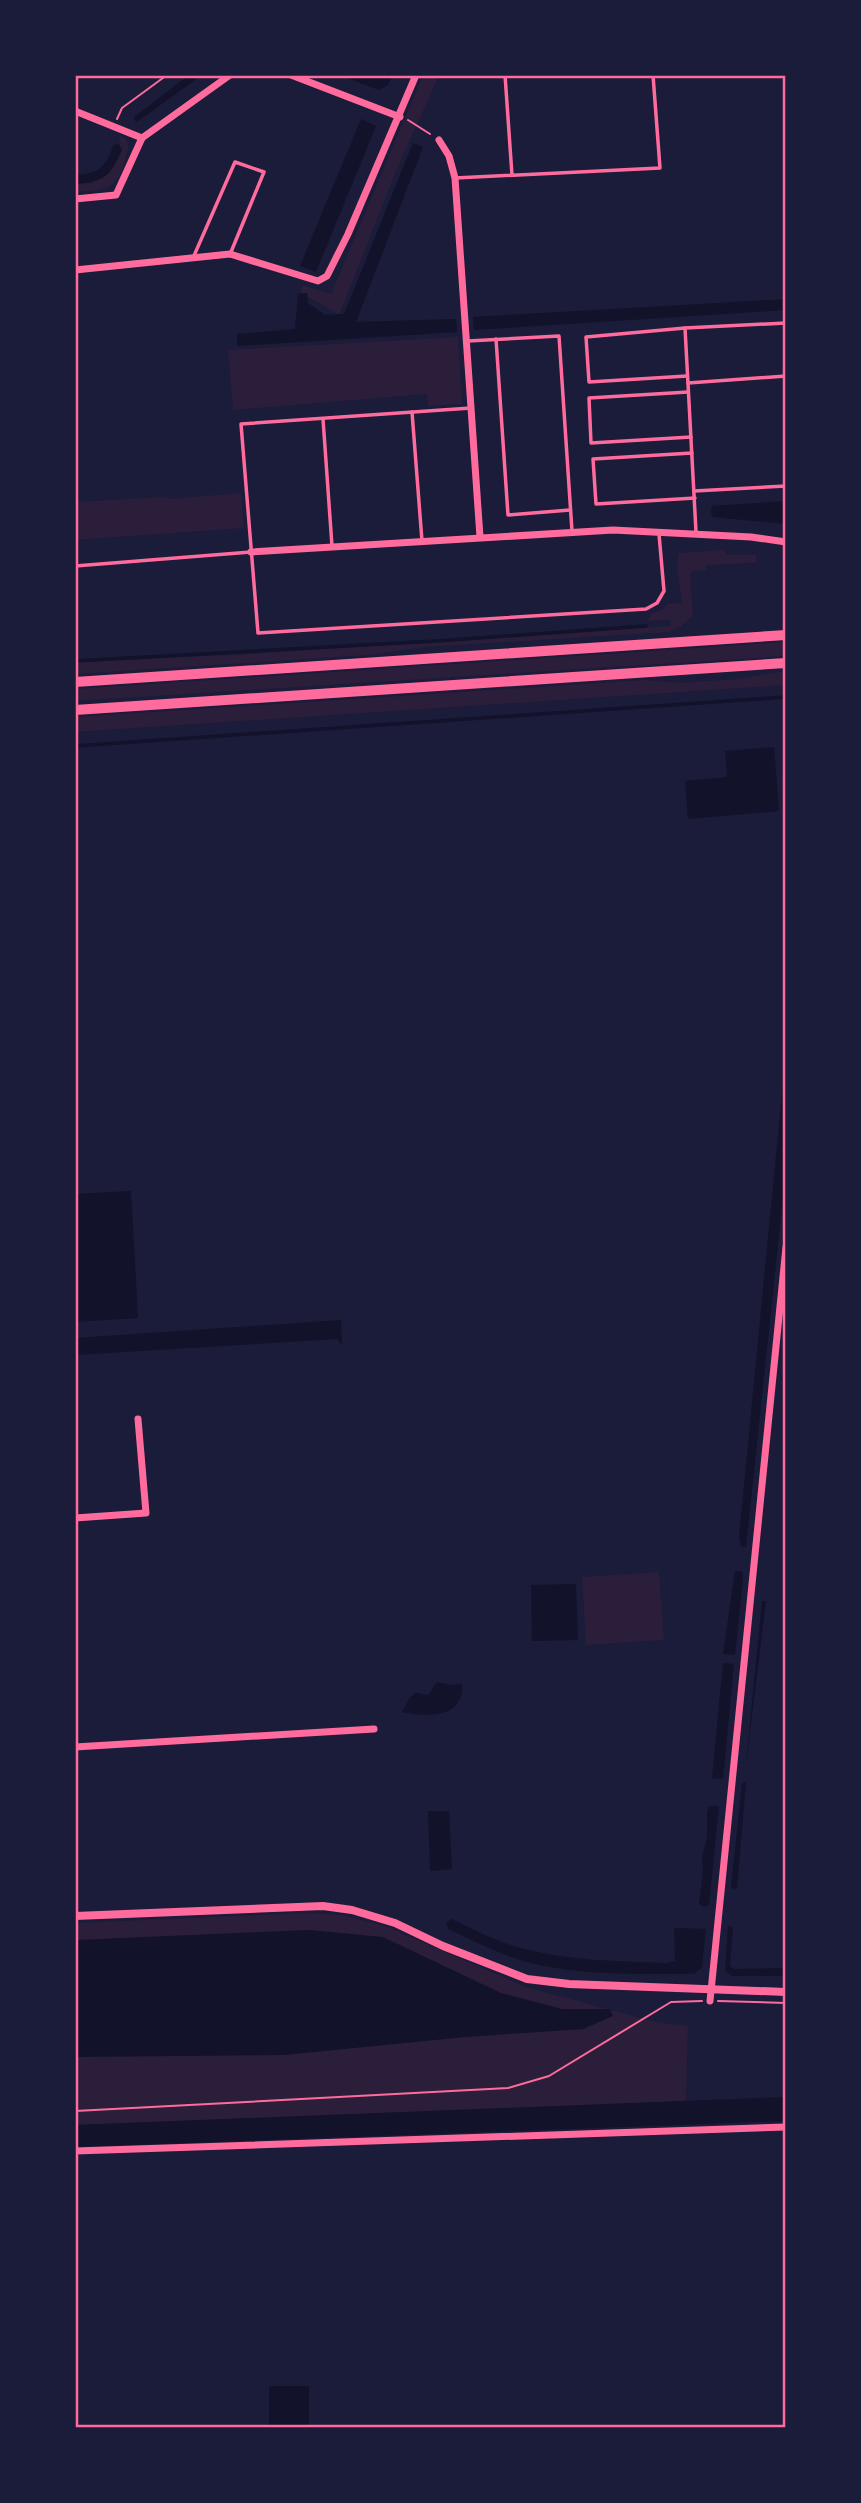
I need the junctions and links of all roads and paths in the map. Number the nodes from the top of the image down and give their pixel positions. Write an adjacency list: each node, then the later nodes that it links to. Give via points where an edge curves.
1 (167, 75): 9 (path, via 122,108)
2 (230, 75): 10 (street)
3 (291, 75): 8 (street)
4 (416, 75): 8 (street)
5 (505, 75): 12 (lane)
6 (653, 75): 12 (lane, via 660,168)
7 (75, 111): 9 (street)
8 (400, 117): 11 (path); 15 (street, via 327,276 318,281)
9 (114, 127): 10 (street)
10 (142, 138): 14 (street, via 116,195)
11 (439, 140): 13 (street)
12 (512, 175): 13 (lane)
13 (455, 178): 21 (street)
14 (75, 199)
15 (230, 254): 16 (street); 16 (lane, via 264,172 234,162)
16 (193, 259): 17 (street)
17 (75, 270)
18 (786, 323): 19 (lane)
19 (685, 328): 22 (lane); 22 (lane, via 586,337 589,382)
20 (496, 340): 21 (lane); 34 (lane, via 559,336); 34 (lane, via 508,515)
21 (466, 341): 26 (street)
22 (687, 376): 24 (lane)
23 (786, 376): 24 (lane)
24 (688, 383): 25 (lane)
25 (688, 392): 29 (lane); 29 (lane, via 589,398 592,443)
26 (471, 408): 27 (lane); 38 (street)
27 (412, 412): 28 (lane); 39 (lane)
28 (323, 419): 41 (lane); 42 (lane, via 241,424)
29 (691, 437): 30 (lane)
30 (692, 453): 32 (lane); 33 (lane, via 593,459 595,493 596,504)
31 (786, 486): 32 (lane)
32 (694, 491): 33 (lane)
33 (695, 498): 37 (lane)
34 (570, 510): 35 (lane)
35 (572, 531): 36 (street); 38 (street)
36 (659, 531): 37 (street); 42 (lane, via 664,591 657,603 646,609 258,633)
37 (696, 533): 40 (street)
38 (480, 537): 39 (street)
39 (422, 541): 41 (street)
40 (786, 542)
41 (332, 547): 42 (street)
42 (251, 552): 43 (lane)
43 (75, 566)
44 (786, 635): 46 (main road)
45 (786, 663): 47 (main road)
46 (75, 682)
47 (75, 710)
48 (786, 1247): 54 (street)
49 (138, 1419): 50 (street, via 146,1513)
50 (75, 1518)
51 (374, 1729): 52 (street)
52 (75, 1746)
53 (75, 1916): 54 (street, via 323,1906 395,1923 527,1979)
54 (710, 1991): 55 (street); 56 (street)
55 (786, 1992)
56 (710, 2001): 57 (path); 58 (path, via 671,2003 549,2076 508,2088)
57 (786, 2003)
58 (75, 2111)
59 (786, 2127): 60 (street)
60 (75, 2151)

